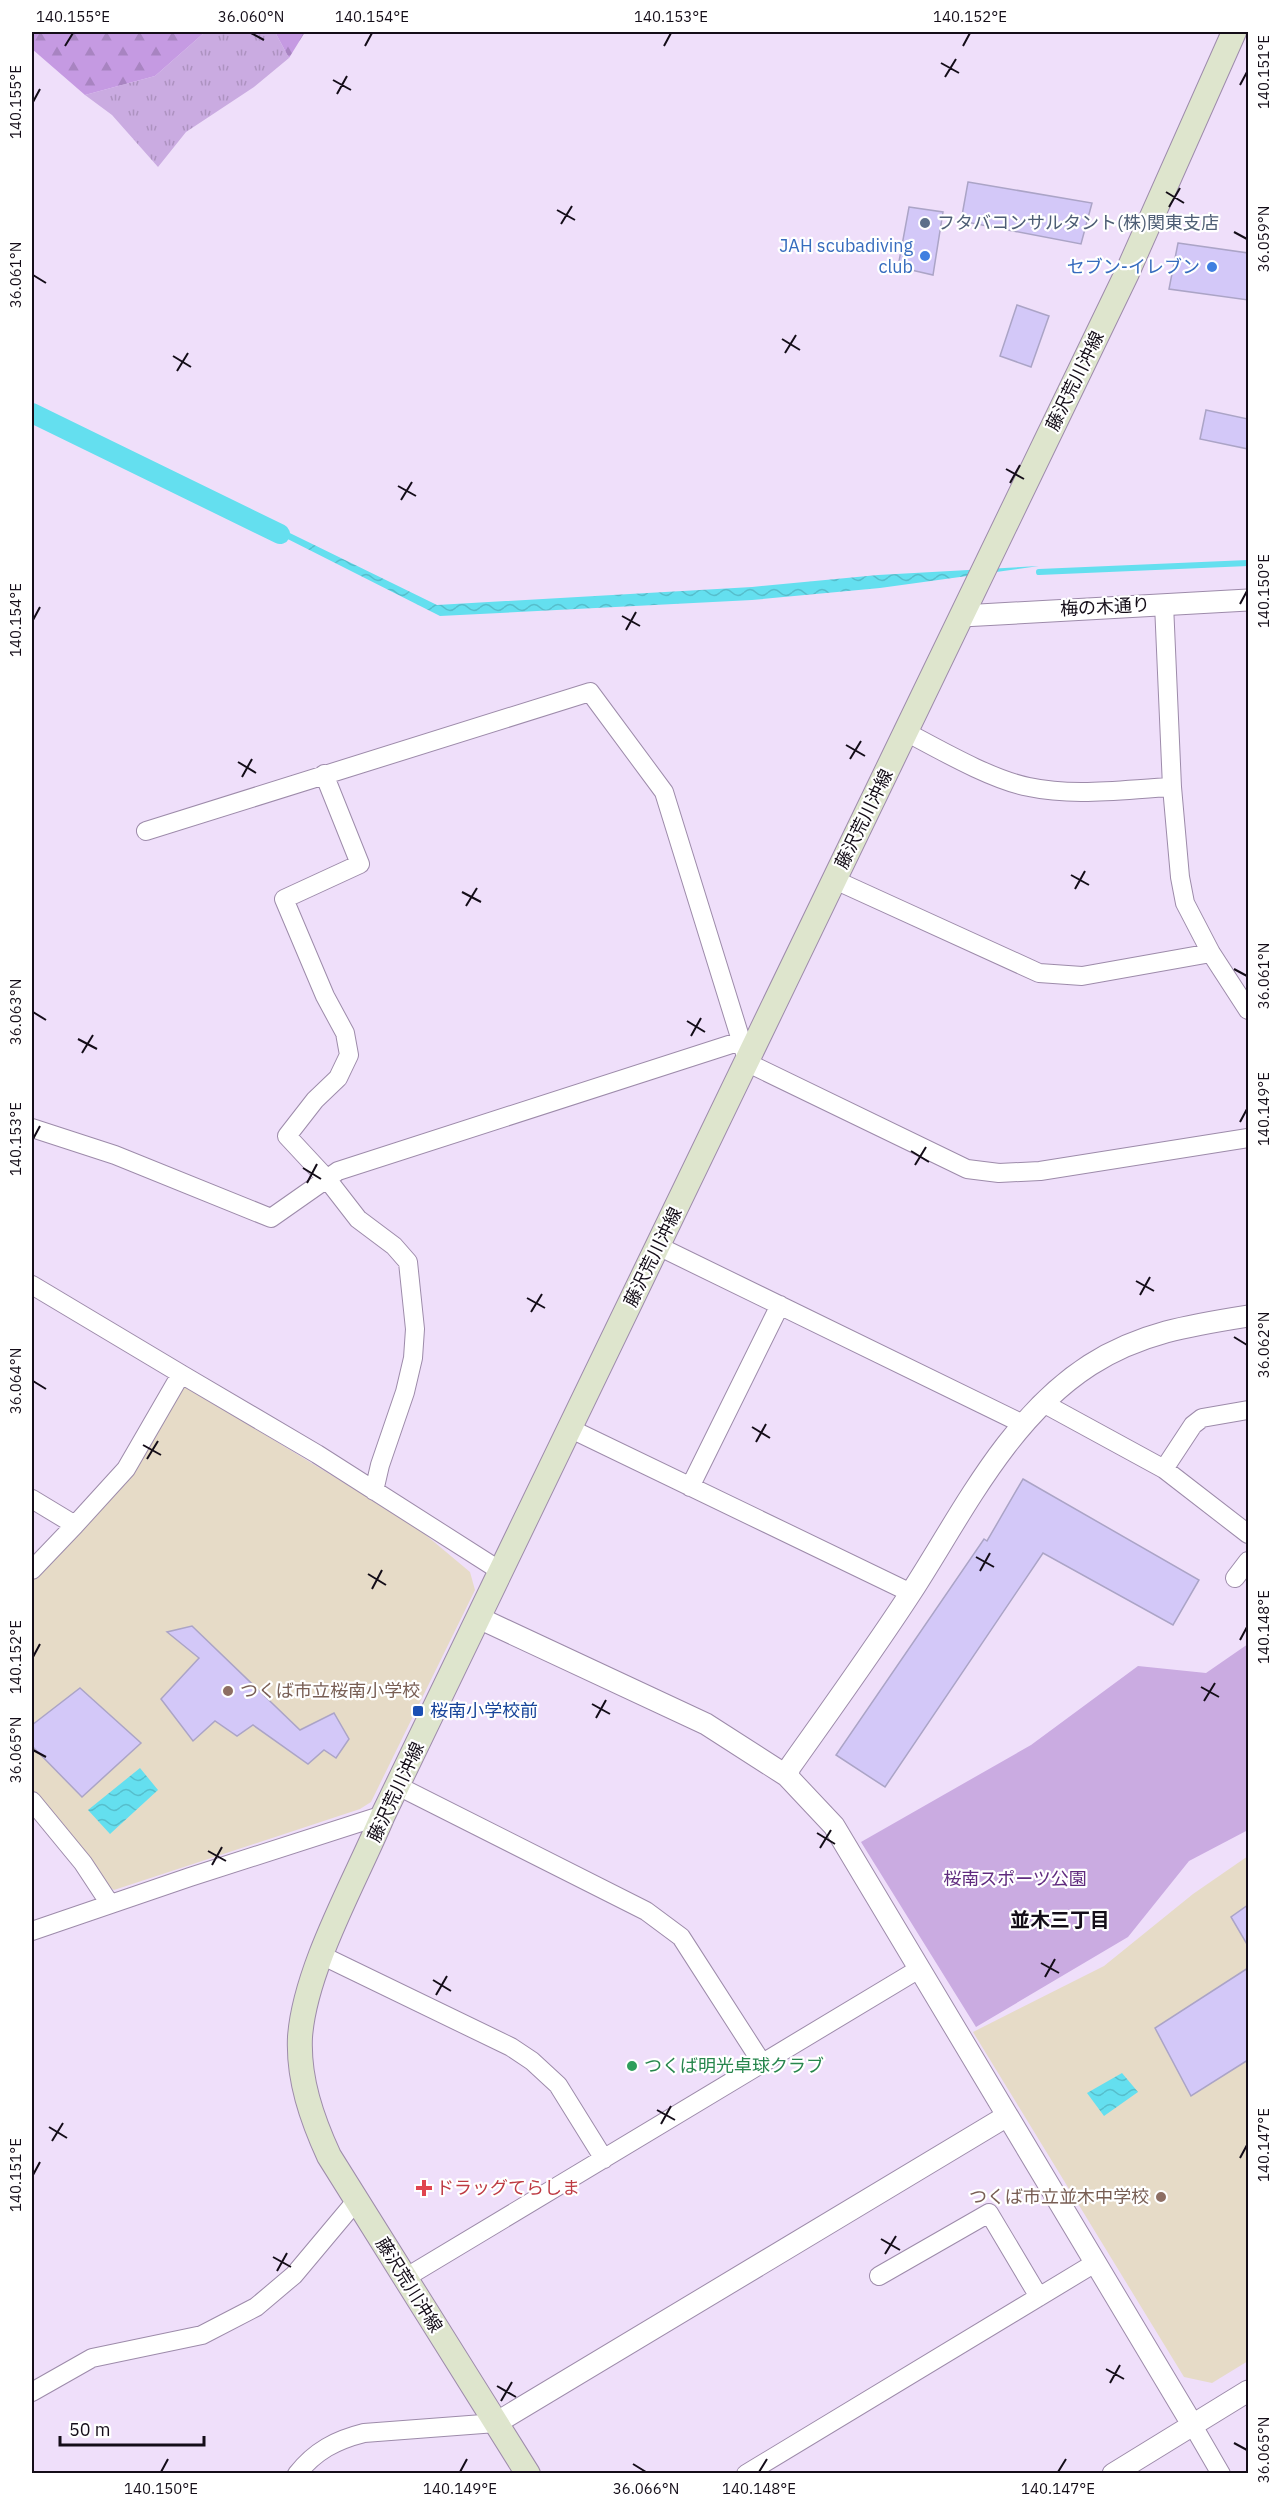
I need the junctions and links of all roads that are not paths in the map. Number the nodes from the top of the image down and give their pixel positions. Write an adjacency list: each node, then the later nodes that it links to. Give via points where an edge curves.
1 (1234, 32): 4 (main road, 藤沢荒川沖線, via 1127,273)
2 (1248, 600): 3 (street, 梅の木通り)
3 (1164, 604): 4 (street, 梅の木通り); 7 (street)
4 (962, 616): 5 (main road, 藤沢荒川沖線)
5 (906, 732): 7 (street, via 1027,787 1063,792); 9 (main road, 藤沢荒川沖線)
6 (324, 774): 8 (street); 12 (street, via 590,692 664,792); 15 (street, via 360,864 284,899 345,1033 349,1055 339,1078 315,1100 287,1136)
7 (1172, 787): 10 (street, via 1185,903)
8 (146, 831)
9 (835, 880): 10 (street, via 1039,973 1082,976); 12 (main road, 藤沢荒川沖線)
10 (1211, 953): 11 (street)
11 (1248, 1010)
12 (744, 1052): 14 (street, via 967,1169 999,1173 1040,1171); 15 (street, via 338,1171); 16 (main road, 藤沢荒川沖線)
13 (32, 1128): 15 (street, via 115,1155 271,1218)
14 (1248, 1138)
15 (327, 1179): 27 (street, via 358,1219 394,1246 408,1262 415,1329 413,1358)
16 (658, 1246): 18 (street); 24 (main road, 藤沢荒川沖線)
17 (32, 1285): 20 (street)
18 (780, 1305): 23 (street); 26 (street)
19 (1248, 1316): 21 (street, via 1170,1329 1128,1344 1090,1365)
20 (181, 1374): 27 (street); 29 (street, via 126,1469)
21 (1043, 1403): 23 (street); 25 (street)
22 (1248, 1410): 25 (street, via 1202,1418)
23 (1023, 1424): 35 (street, via 988,1470)
24 (571, 1429): 26 (street); 33 (main road, 藤沢荒川沖線)
25 (1164, 1468): 30 (street)
26 (690, 1487): 35 (street)
27 (374, 1491): 33 (street)
28 (32, 1499): 29 (street)
29 (75, 1525): 32 (street)
30 (1248, 1534)
31 (1248, 1561): 34 (street)
32 (32, 1570)
33 (501, 1572): 36 (main road, 藤沢荒川沖線)
34 (1235, 1578)
35 (910, 1593): 37 (street)
36 (479, 1618): 37 (street, via 706,1724); 38 (main road, 藤沢荒川沖線)
37 (787, 1776): 44 (street, via 834,1826)
38 (398, 1786): 40 (main road, 藤沢荒川沖線); 45 (street, via 646,1911 681,1937)
39 (32, 1801): 41 (street, via 83,1863)
40 (383, 1815): 41 (street); 43 (main road, 藤沢荒川沖線)
41 (110, 1904): 42 (street)
42 (32, 1931)
43 (321, 1955): 47 (street, via 511,2047 532,2061 558,2085); 48 (main road, 藤沢荒川沖線, via 300,2038 304,2083 312,2119 328,2156)
44 (919, 1969): 45 (street); 46 (street)
45 (762, 2063): 47 (street)
46 (1007, 2116): 49 (street); 55 (street)
47 (604, 2159): 51 (street)
48 (356, 2201): 51 (main road, 藤沢荒川沖線); 54 (street, via 294,2275 256,2307 201,2335 92,2358)
49 (1095, 2263): 52 (street); 56 (street)
50 (879, 2276): 52 (street, via 989,2213)
51 (405, 2278): 55 (main road, 藤沢荒川沖線)
52 (1039, 2296): 59 (street)
53 (1248, 2391): 56 (street)
54 (32, 2392)
55 (496, 2423): 57 (street, via 356,2435 321,2449); 58 (main road, 藤沢荒川沖線)
56 (1192, 2424): 60 (street); 61 (street)
57 (297, 2474)
58 (528, 2474)
59 (746, 2474)
60 (1113, 2474)
61 (1221, 2474)

